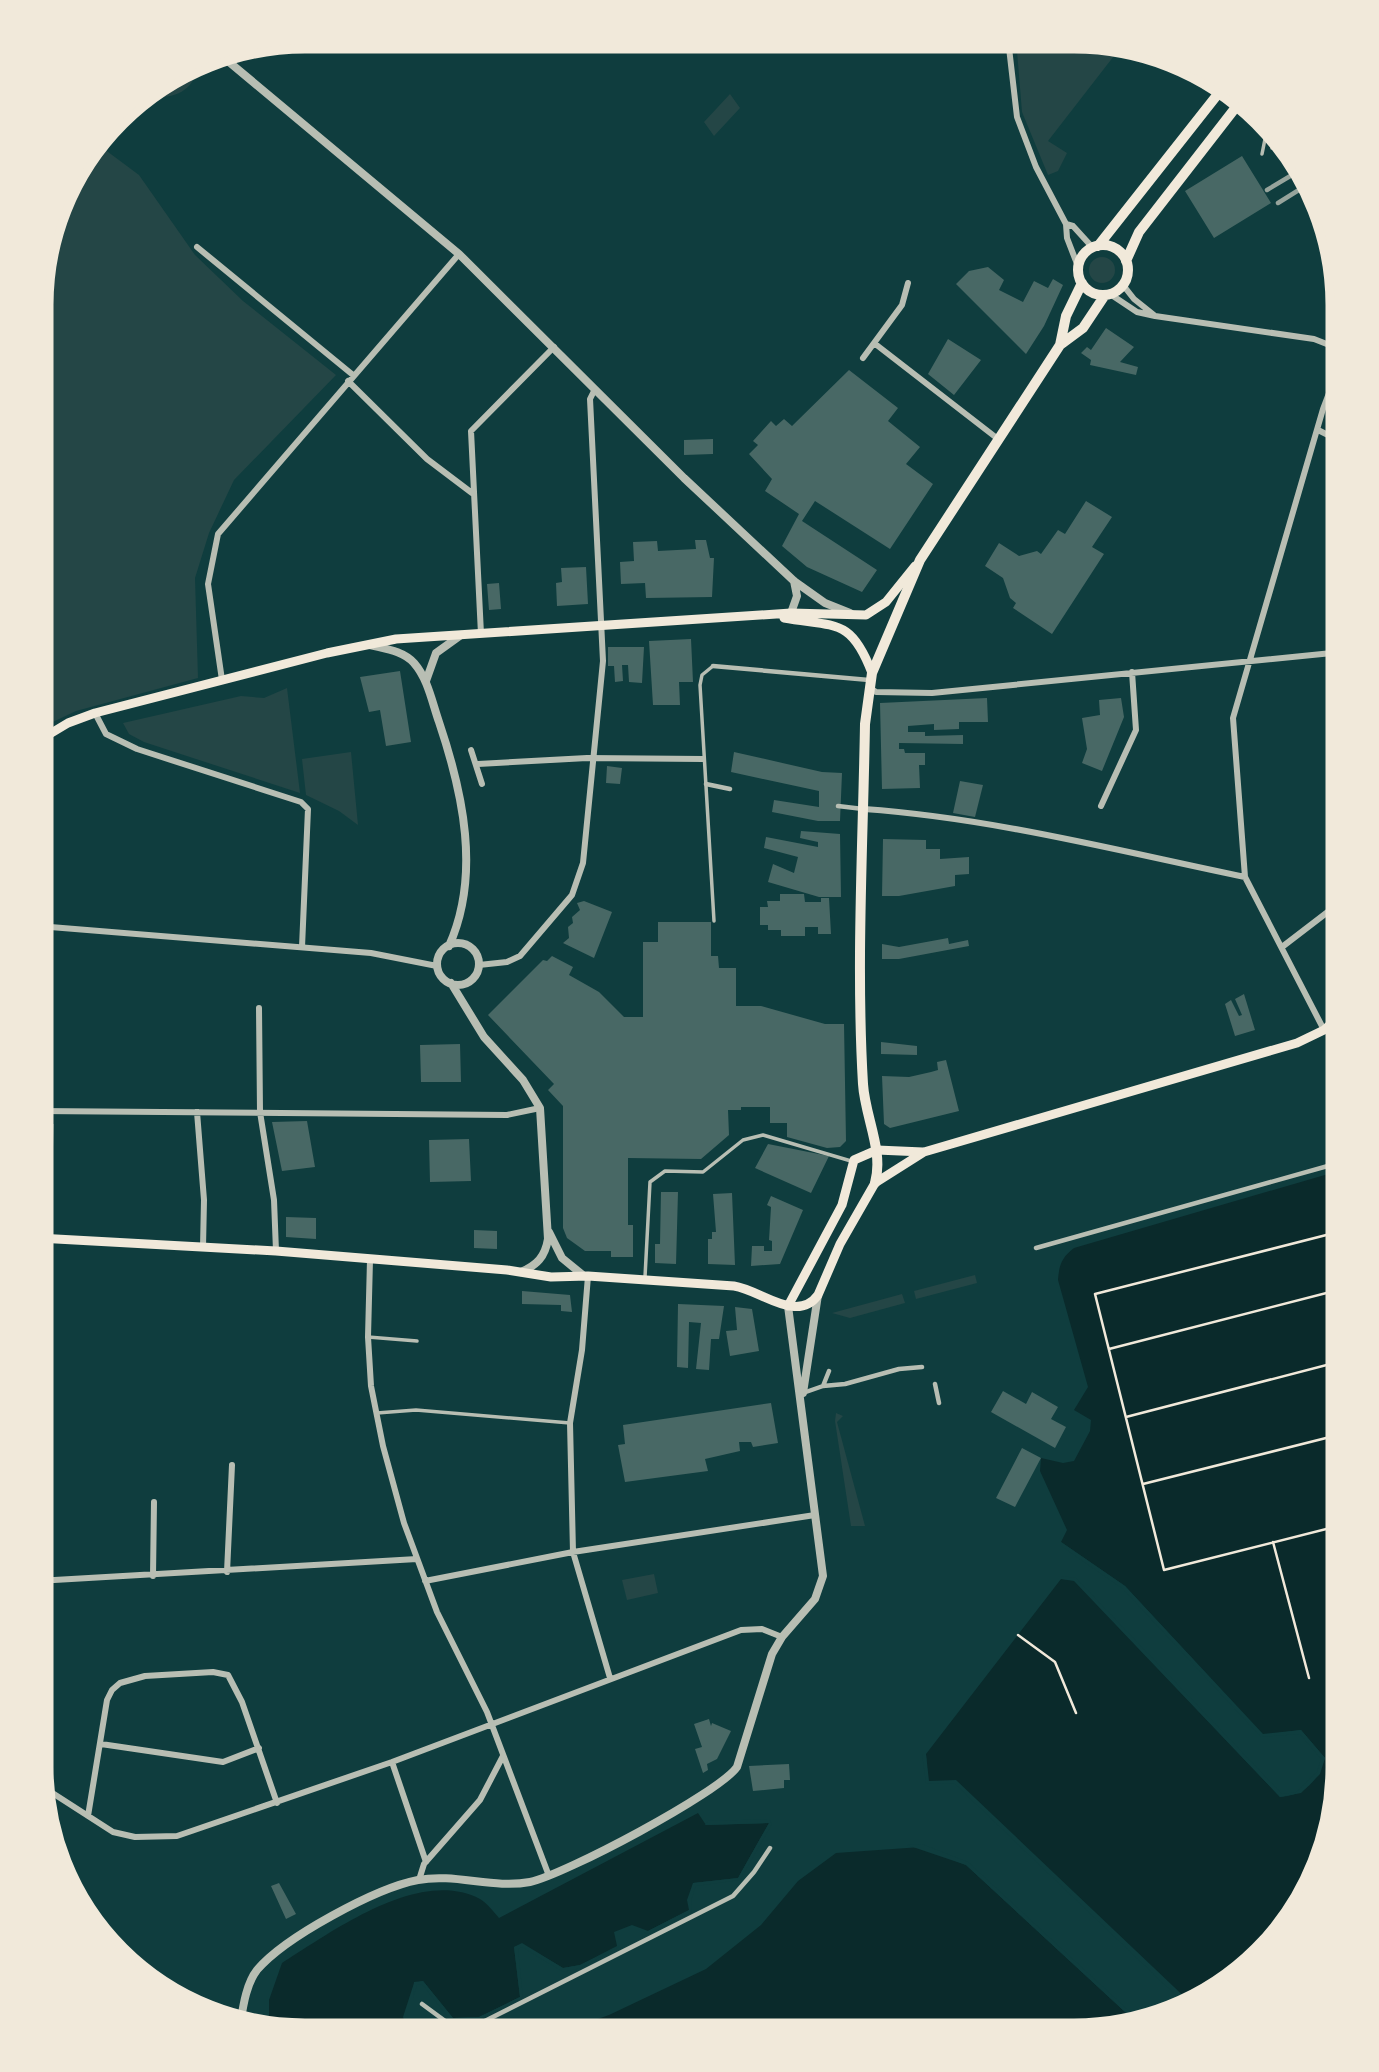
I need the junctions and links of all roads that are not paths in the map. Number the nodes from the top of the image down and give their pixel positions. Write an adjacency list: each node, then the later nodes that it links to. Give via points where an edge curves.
1 (1009, 49): 9 (street, via 1017,117 1035,167)
2 (229, 61): 12 (street)
3 (1218, 94): 11 (main road)
4 (1236, 107): 13 (main road, via 1139,232)
5 (1266, 136): 8 (lane)
6 (1273, 144): 7 (lane)
7 (1272, 148)
8 (1262, 154)
9 (1066, 224): 11 (street); 14 (street)
10 (197, 247): 25 (street)
11 (1096, 247): 13 (main road, via 1118,251); 14 (main road, via 1083,256)
12 (459, 254): 23 (street); 25 (street)
13 (1126, 261): 17 (main road)
14 (1079, 269): 15 (main road)
15 (1082, 283): 18 (main road, via 1092,292); 21 (main road, via 1066,316)
16 (908, 284): 20 (street, via 902,305)
17 (1123, 285): 18 (main road); 19 (street)
18 (1108, 295): 19 (street, via 1137,312); 21 (main road, via 1083,328)
19 (1156, 316): 22 (street)
20 (874, 343): 24 (street); 30 (street)
21 (1060, 345): 30 (main road)
22 (1330, 345)
23 (554, 347): 26 (street); 31 (street, via 471,431)
24 (863, 358)
25 (351, 378): 31 (street, via 427,459); 45 (street, via 218,534 208,584)
26 (595, 389): 33 (street); 37 (street, via 590,400)
27 (1330, 394): 28 (street)
28 (1318, 430): 29 (street); 42 (street)
29 (1330, 436)
30 (998, 439): 32 (main road)
31 (472, 492): 38 (street)
32 (920, 559): 36 (main road, via 886,602); 46 (main road)
33 (794, 581): 34 (street, via 797,596); 36 (street, via 835,608)
34 (791, 613): 35 (main road); 36 (main road)
35 (772, 615): 37 (main road); 46 (main road, via 846,630 861,645)
36 (859, 615)
37 (603, 626): 38 (main road); 51 (street)
38 (481, 634): 39 (main road)
39 (461, 635): 40 (main road); 47 (street, via 436,653)
40 (370, 645): 45 (main road); 47 (street, via 400,652 415,664)
41 (1330, 653): 42 (street)
42 (1249, 659): 44 (street); 60 (street, via 1233,718)
43 (713, 666): 46 (street); 52 (lane, via 702,675 700,685)
44 (1132, 672): 46 (street, via 932,694 876,692); 58 (street, via 1136,730)
45 (222, 680): 48 (main road)
46 (870, 680): 59 (main road)
47 (425, 681): 64 (street, via 450,754 466,827 461,907)
48 (95, 713): 49 (main road); 65 (street, via 106,734 137,749 301,802 308,809)
49 (49, 735)
50 (471, 750): 53 (street)
51 (593, 759): 52 (street); 53 (street); 67 (street, via 583,863 572,895 520,956)
52 (703, 759): 55 (lane)
53 (478, 764): 54 (street)
54 (482, 784)
55 (706, 785): 56 (street); 62 (lane)
56 (730, 789)
57 (838, 806): 59 (street)
58 (1101, 806)
59 (864, 809): 60 (street, via 992,825); 78 (main road, via 863,1085)
60 (1245, 877): 66 (street)
61 (1330, 910): 66 (street)
62 (714, 921)
63 (49, 927): 65 (street)
64 (449, 946): 67 (street, via 467,946 476,953); 68 (street)
65 (302, 947): 68 (street, via 393,956)
66 (1282, 947): 72 (street)
67 (479, 965): 69 (street, via 470,982)
68 (437, 966): 69 (street)
69 (451, 984): 74 (street, via 484,1037 523,1080)
70 (259, 1008): 77 (street)
71 (1330, 1024): 72 (main road)
72 (1324, 1030): 73 (street); 79 (main road, via 1297,1043)
73 (1330, 1030)
74 (540, 1108): 77 (street, via 507,1115); 83 (street)
75 (49, 1111): 76 (street)
76 (197, 1112): 77 (street); 85 (street)
77 (260, 1112): 87 (street, via 274,1200)
78 (877, 1150): 79 (main road); 80 (main road); 82 (main road, via 880,1163)
79 (924, 1152): 82 (main road)
80 (853, 1162): 91 (lane, via 763,1135 743,1140 704,1172 657,1175 648,1189); 93 (main road, via 842,1205)
81 (1330, 1162): 86 (street)
82 (875, 1183): 92 (main road, via 840,1244)
83 (547, 1229): 89 (street, via 544,1256); 90 (street, via 562,1258)
84 (49, 1239): 85 (main road)
85 (203, 1247): 87 (main road)
86 (1036, 1248)
87 (276, 1251): 88 (main road)
88 (370, 1260): 89 (main road); 94 (street)
89 (521, 1272): 90 (main road)
90 (586, 1276): 91 (main road); 103 (street, via 582,1350)
91 (645, 1279): 93 (main road, via 742,1287)
92 (818, 1295): 93 (main road, via 809,1306); 100 (street)
93 (788, 1306): 100 (street)
94 (368, 1337): 95 (lane); 102 (street)
95 (417, 1341)
96 (922, 1367): 99 (street)
97 (830, 1371): 99 (street)
98 (934, 1384): 101 (street)
99 (823, 1386): 100 (street)
100 (803, 1398): 106 (street)
101 (939, 1403)
102 (377, 1413): 103 (lane, via 416,1410); 108 (street)
103 (570, 1423): 107 (street)
104 (232, 1465): 109 (street)
105 (154, 1502): 110 (street)
106 (815, 1514): 107 (street); 113 (street, via 821,1586 807,1611)
107 (573, 1552): 112 (street); 114 (street)
108 (417, 1559): 109 (street); 112 (street)
109 (227, 1572): 110 (street)
110 (153, 1576): 111 (street)
111 (49, 1580)
112 (425, 1581): 115 (street)
113 (782, 1637): 114 (street, via 762,1629 741,1630); 125 (street, via 772,1654 737,1767 725,1782)
114 (610, 1678): 115 (street)
115 (491, 1723): 118 (street); 119 (street)
116 (101, 1744): 117 (street, via 223,1762); 117 (street, via 107,1700 120,1682 213,1672 228,1675 232,1681); 122 (street)
117 (259, 1748): 121 (street)
118 (503, 1756): 124 (street, via 480,1800); 125 (street)
119 (392, 1762): 121 (street); 124 (street)
120 (50, 1792): 122 (street)
121 (276, 1802): 122 (street, via 190,1833 156,1838 113,1832)
122 (88, 1816)
123 (770, 1848): 130 (street, via 733,1896)
124 (426, 1862): 126 (street)
125 (549, 1876): 126 (street, via 512,1884)
126 (419, 1880): 128 (street, via 383,1891 286,1943 253,1976)
127 (422, 2004): 129 (street)
128 (243, 2015)
129 (448, 2023)
130 (481, 2023)

